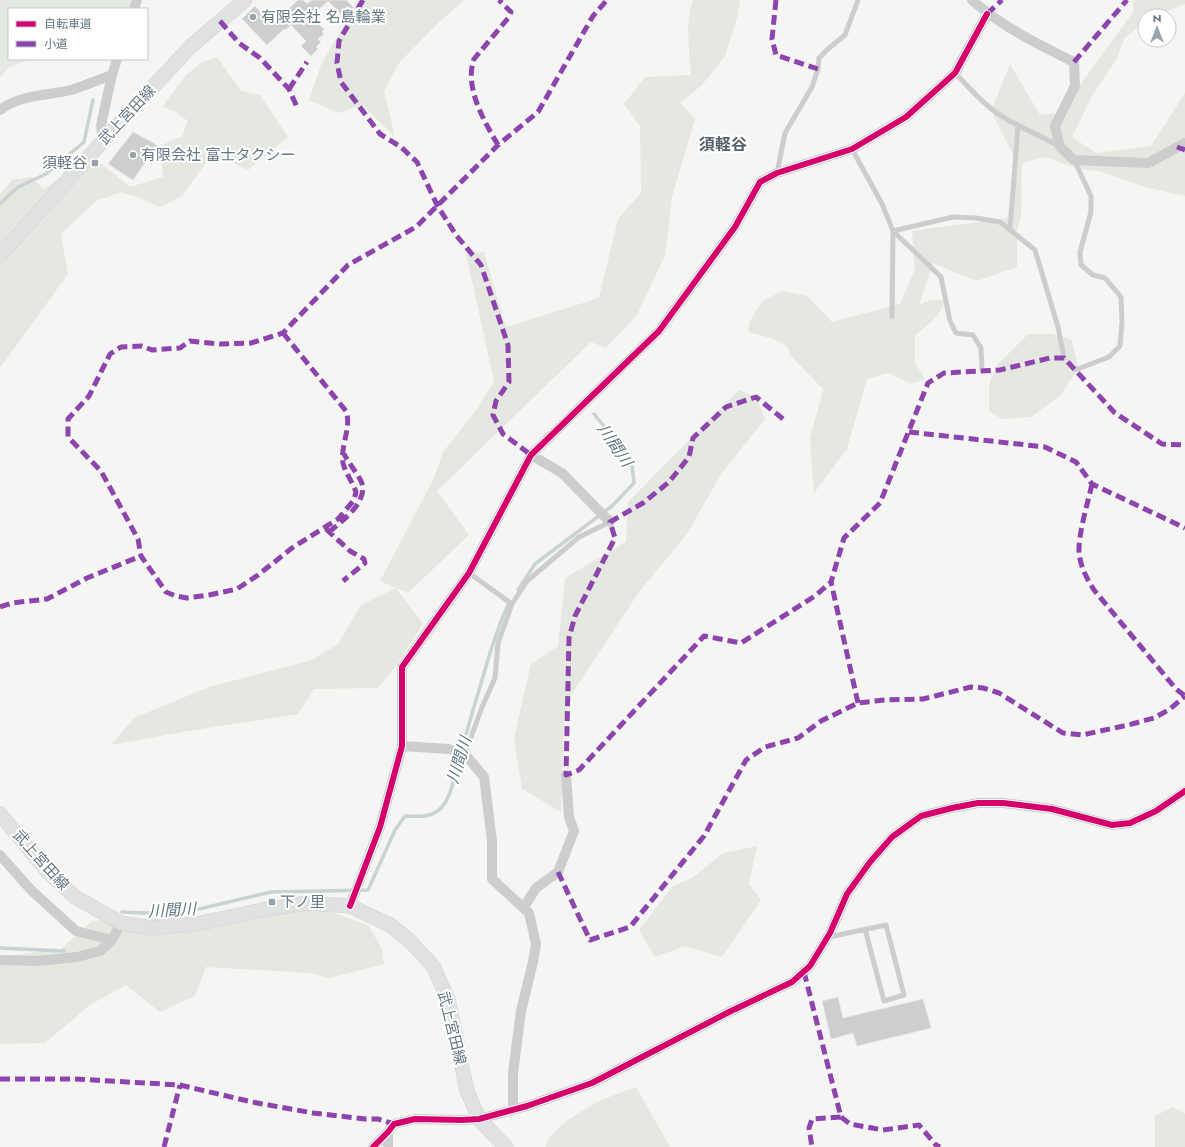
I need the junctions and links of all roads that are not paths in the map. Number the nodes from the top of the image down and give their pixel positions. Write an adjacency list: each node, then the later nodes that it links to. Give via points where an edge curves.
1 (245, 0): 10 (main road, 武上宮田線, via 190,47)
2 (858, 0): 15 (lane, via 845,35 819,58 812,87 785,133)
3 (972, 0): 4 (street)
4 (987, 14): 6 (street); 12 (street, via 1027,39 1074,62 1075,86 1055,126)
5 (117, 60): 7 (street)
6 (955, 73): 9 (lane, via 989,107); 13 (street, via 906,117)
7 (112, 75): 8 (street, via 71,90 26,97); 10 (street, via 101,125)
8 (3, 106)
9 (1018, 126): 12 (lane); 16 (lane)
10 (103, 141): 18 (main road, 武上宮田線)
11 (1185, 143): 14 (street, via 1148,163)
12 (1060, 147): 14 (street)
13 (852, 149): 15 (street); 17 (lane, via 882,204)
14 (1074, 160): 21 (lane, via 1091,196 1091,212 1080,252 1081,265 1093,275 1105,278 1121,297 1122,322 1120,346 1109,357)
15 (777, 173): 23 (street, via 760,182 735,227 659,331)
16 (1010, 230): 17 (lane, via 1000,222 953,216); 20 (lane, via 1034,250 1058,327)
17 (893, 231): 19 (lane); 22 (lane, via 941,277 950,321 956,333 973,335 977,341 981,348)
18 (0, 255)
19 (892, 317)
20 (1064, 358)
21 (1075, 370)
22 (982, 371)
23 (531, 455): 24 (street, via 562,473); 25 (street)
24 (610, 522): 26 (lane, via 579,537 527,581)
25 (469, 573): 26 (lane); 27 (street, via 402,667)
26 (512, 604): 28 (lane, via 498,643 495,678)
27 (402, 746): 28 (street, via 448,749); 33 (street, via 380,827)
28 (465, 754): 34 (street, via 484,777 492,841 492,879)
29 (566, 775): 34 (street, via 569,817 574,831 558,872 536,888)
30 (1185, 791): 37 (street, via 1156,811 1130,823 1112,825 1052,810 1003,803 978,803 921,816 892,837 870,862 848,894)
31 (0, 814): 35 (main road, 武上宮田線, via 48,872 75,898)
32 (0, 855): 38 (street, via 32,890 76,931)
33 (350, 906): 35 (main road, 武上宮田線, via 307,903 196,924 150,928); 41 (main road, 武上宮田線, via 390,925 409,940 433,966 448,999 468,1091)
34 (524, 907): 40 (street, via 529,913 536,944 522,1011 513,1073)
35 (121, 923): 38 (street)
36 (865, 929): 36 (lane, via 886,925 904,995 884,1001); 37 (lane)
37 (828, 937): 40 (street, via 810,966 792,982 592,1083)
38 (112, 940): 39 (street, via 100,951 77,957 37,961)
39 (0, 960)
40 (513, 1109): 41 (street)
41 (479, 1119): 42 (street, via 415,1119 394,1124); 45 (main road, 武上宮田線)
42 (388, 1132): 43 (street); 44 (street)
43 (373, 1147)
44 (388, 1147)
45 (506, 1147)

